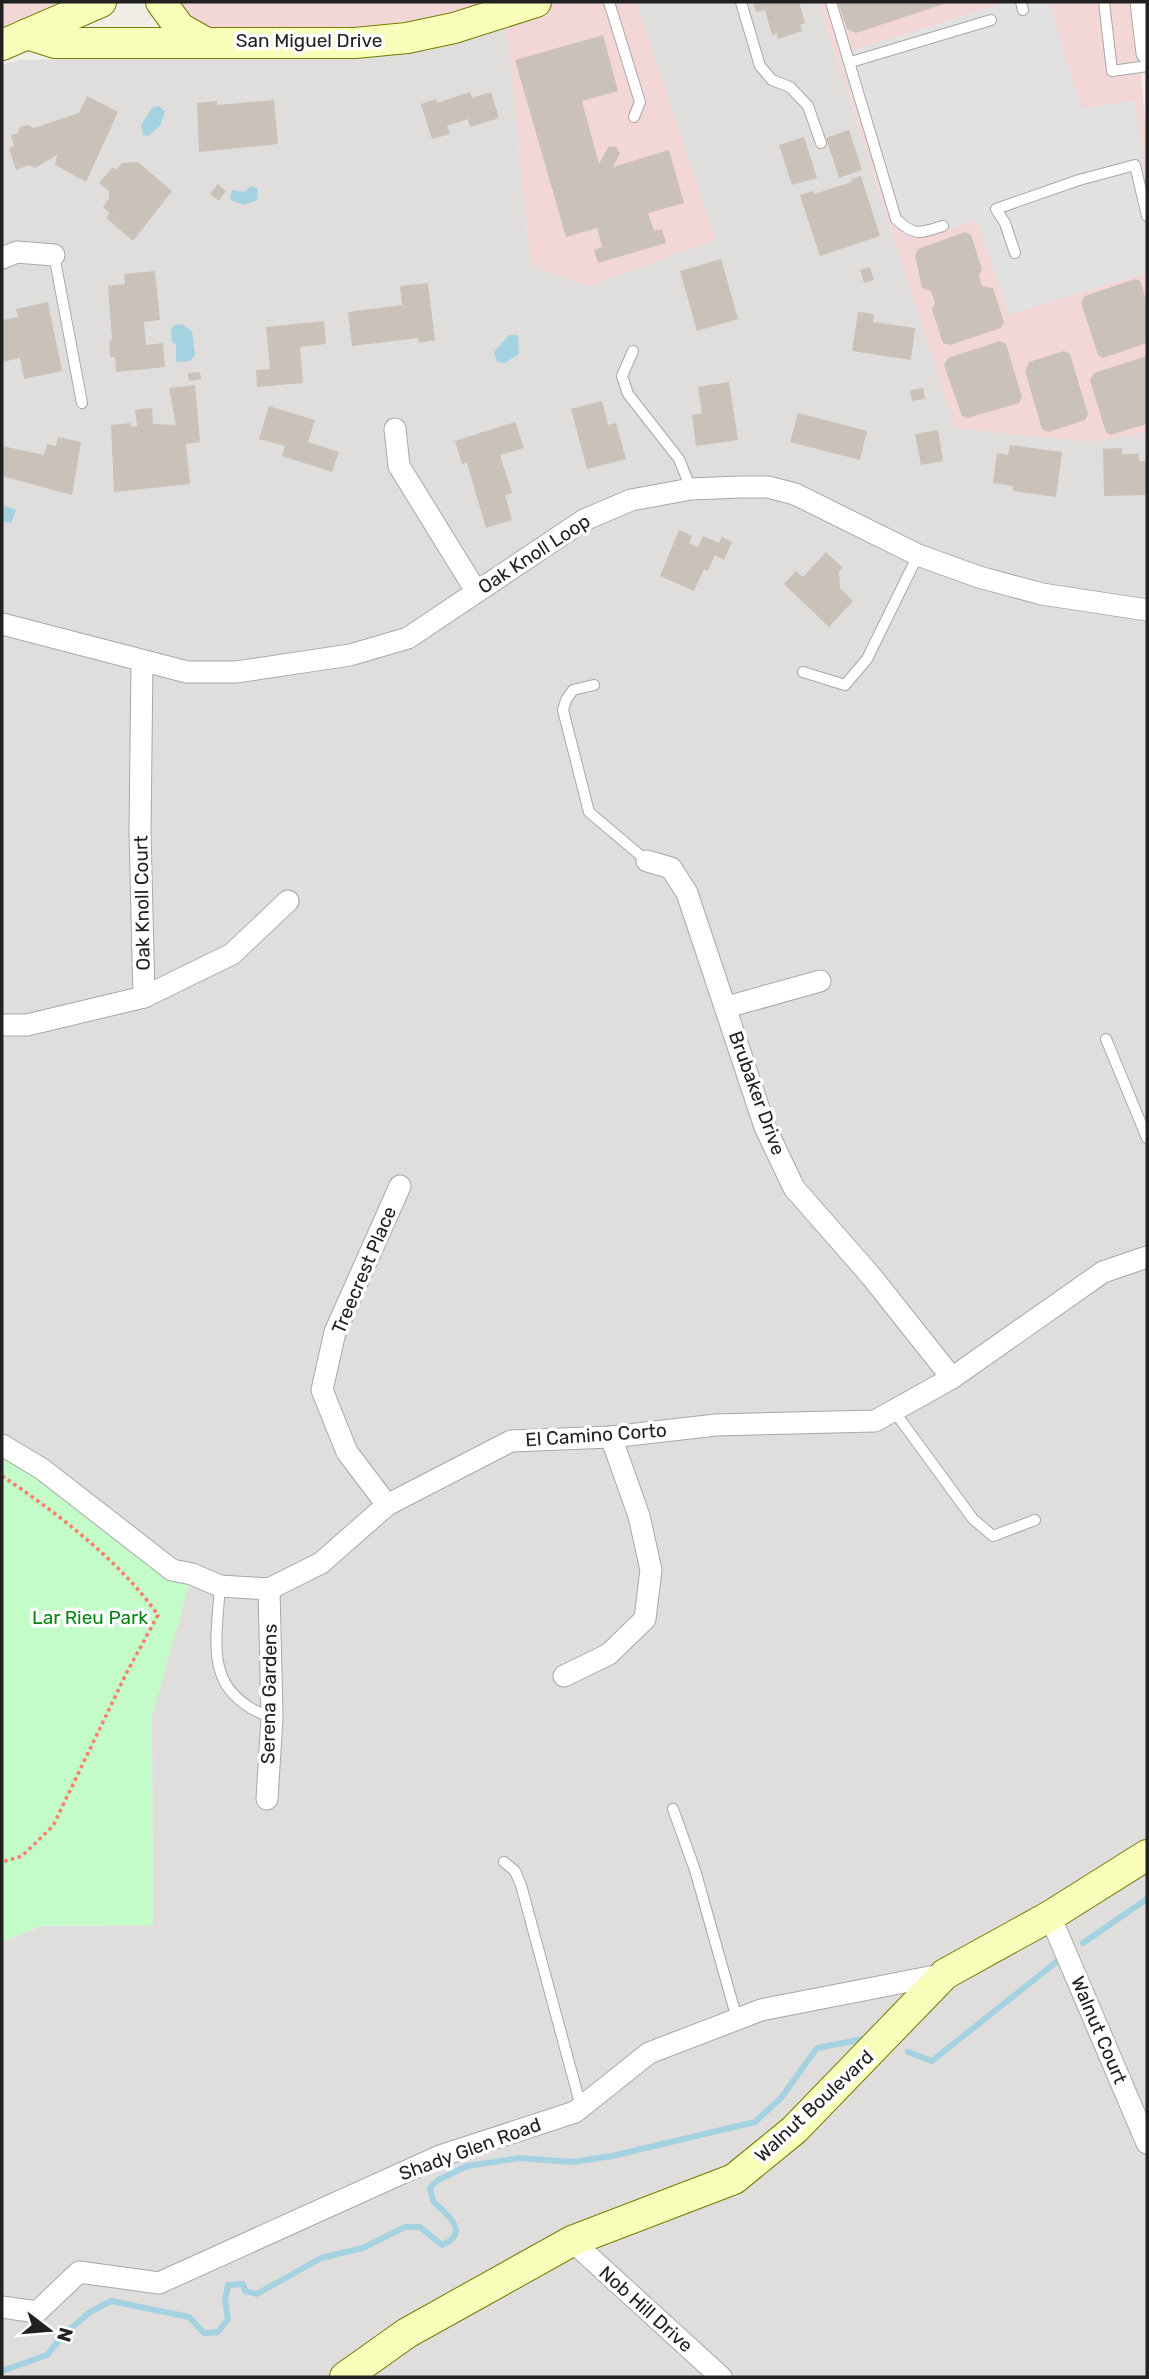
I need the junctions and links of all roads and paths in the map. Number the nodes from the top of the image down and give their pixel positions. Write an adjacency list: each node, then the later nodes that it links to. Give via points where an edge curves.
1 (101, 2): 10 (street, San Miguel Drive)
2 (161, 2): 11 (street, via 180,29)
3 (536, 2): 11 (street, San Miguel Drive, via 407,38 355,43)
4 (609, 2): 15 (lane, via 640,102)
5 (741, 2): 16 (lane, via 760,66 808,106)
6 (831, 2): 13 (lane)
7 (1104, 2): 14 (lane, via 1112,71)
8 (1141, 2): 12 (street)
9 (991, 20): 13 (lane)
10 (15, 40): 11 (street, San Miguel Drive)
11 (203, 41)
12 (1147, 54)
13 (851, 62): 18 (lane, via 896,219 909,232)
14 (1147, 66)
15 (634, 117)
16 (821, 143)
17 (1147, 216): 19 (lane, via 1135,164 996,209)
18 (943, 226)
19 (1015, 253)
20 (54, 255): 21 (street, via 17,252); 23 (lane)
21 (2, 258)
22 (633, 351): 25 (lane, via 622,376 628,394 679,460)
23 (82, 403)
24 (395, 429): 27 (street, via 399,466)
25 (691, 489): 26 (street, Oak Knoll Loop, via 768,487 795,494); 27 (street, Oak Knoll Loop, via 631,499 584,520)
26 (918, 555): 28 (street, Oak Knoll Loop, via 1042,594); 31 (lane, via 867,659 845,685)
27 (476, 591): 30 (street, Oak Knoll Loop, via 408,638 350,655 236,672 187,672)
28 (1147, 610)
29 (2, 624): 30 (street, Oak Knoll Loop)
30 (142, 663): 36 (street, Oak Knoll Court)
31 (803, 672)
32 (594, 685): 33 (lane, via 573,690 563,710 589,812)
33 (647, 861): 37 (street, Brubaker Drive, via 671,868 687,892)
34 (288, 901): 36 (street, via 232,954)
35 (820, 981): 37 (street)
36 (144, 997): 38 (street, Oak Knoll Court, via 27,1025)
37 (727, 1007): 43 (street, Brubaker Drive, via 765,1127 794,1188)
38 (2, 1025)
39 (1106, 1040): 40 (lane)
40 (1147, 1138)
41 (400, 1186): 48 (street, Treecrest Place, via 335,1332 322,1390 346,1452)
42 (1147, 1257): 43 (street, El Camino Corto, via 1103,1272)
43 (952, 1378): 44 (street, El Camino Corto)
44 (894, 1411): 45 (street, El Camino Corto, via 875,1421 716,1424); 49 (lane, via 973,1519 993,1536)
45 (611, 1437): 48 (street, El Camino Corto, via 511,1441); 52 (street, via 639,1516 651,1570 645,1619 609,1654)
46 (2, 1445): 50 (street, El Camino Corto, via 42,1469 172,1570)
47 (2, 1476): 57 (path, via 37,1499 140,1589 158,1615 53,1826 22,1856)
48 (387, 1504): 51 (street, El Camino Corto, via 321,1563)
49 (1035, 1520)
50 (219, 1586): 51 (street, El Camino Corto); 53 (lane, via 215,1662 229,1690 247,1709)
51 (269, 1589): 53 (street, Serena Gardens)
52 (564, 1676)
53 (272, 1718): 54 (street, Serena Gardens)
54 (267, 1799)
55 (673, 1809): 61 (lane)
56 (1147, 1855): 59 (street, Walnut Boulevard)
57 (2, 1862)
58 (504, 1862): 62 (lane, via 522,1885)
59 (1050, 1916): 60 (street, Walnut Boulevard); 63 (street, Walnut Court)
60 (945, 1974): 61 (street, Shady Glen Road, via 761,2010); 64 (street, Walnut Boulevard, via 794,2130 734,2179)
61 (737, 2019): 62 (street, Shady Glen Road, via 649,2053)
62 (581, 2107): 65 (street, Shady Glen Road, via 440,2156 159,2283 79,2272 37,2312)
63 (1147, 2143)
64 (572, 2241): 66 (street, Walnut Boulevard, via 407,2333); 67 (street, Nob Hill Drive)
65 (2, 2307)
66 (345, 2377)
67 (721, 2377)

